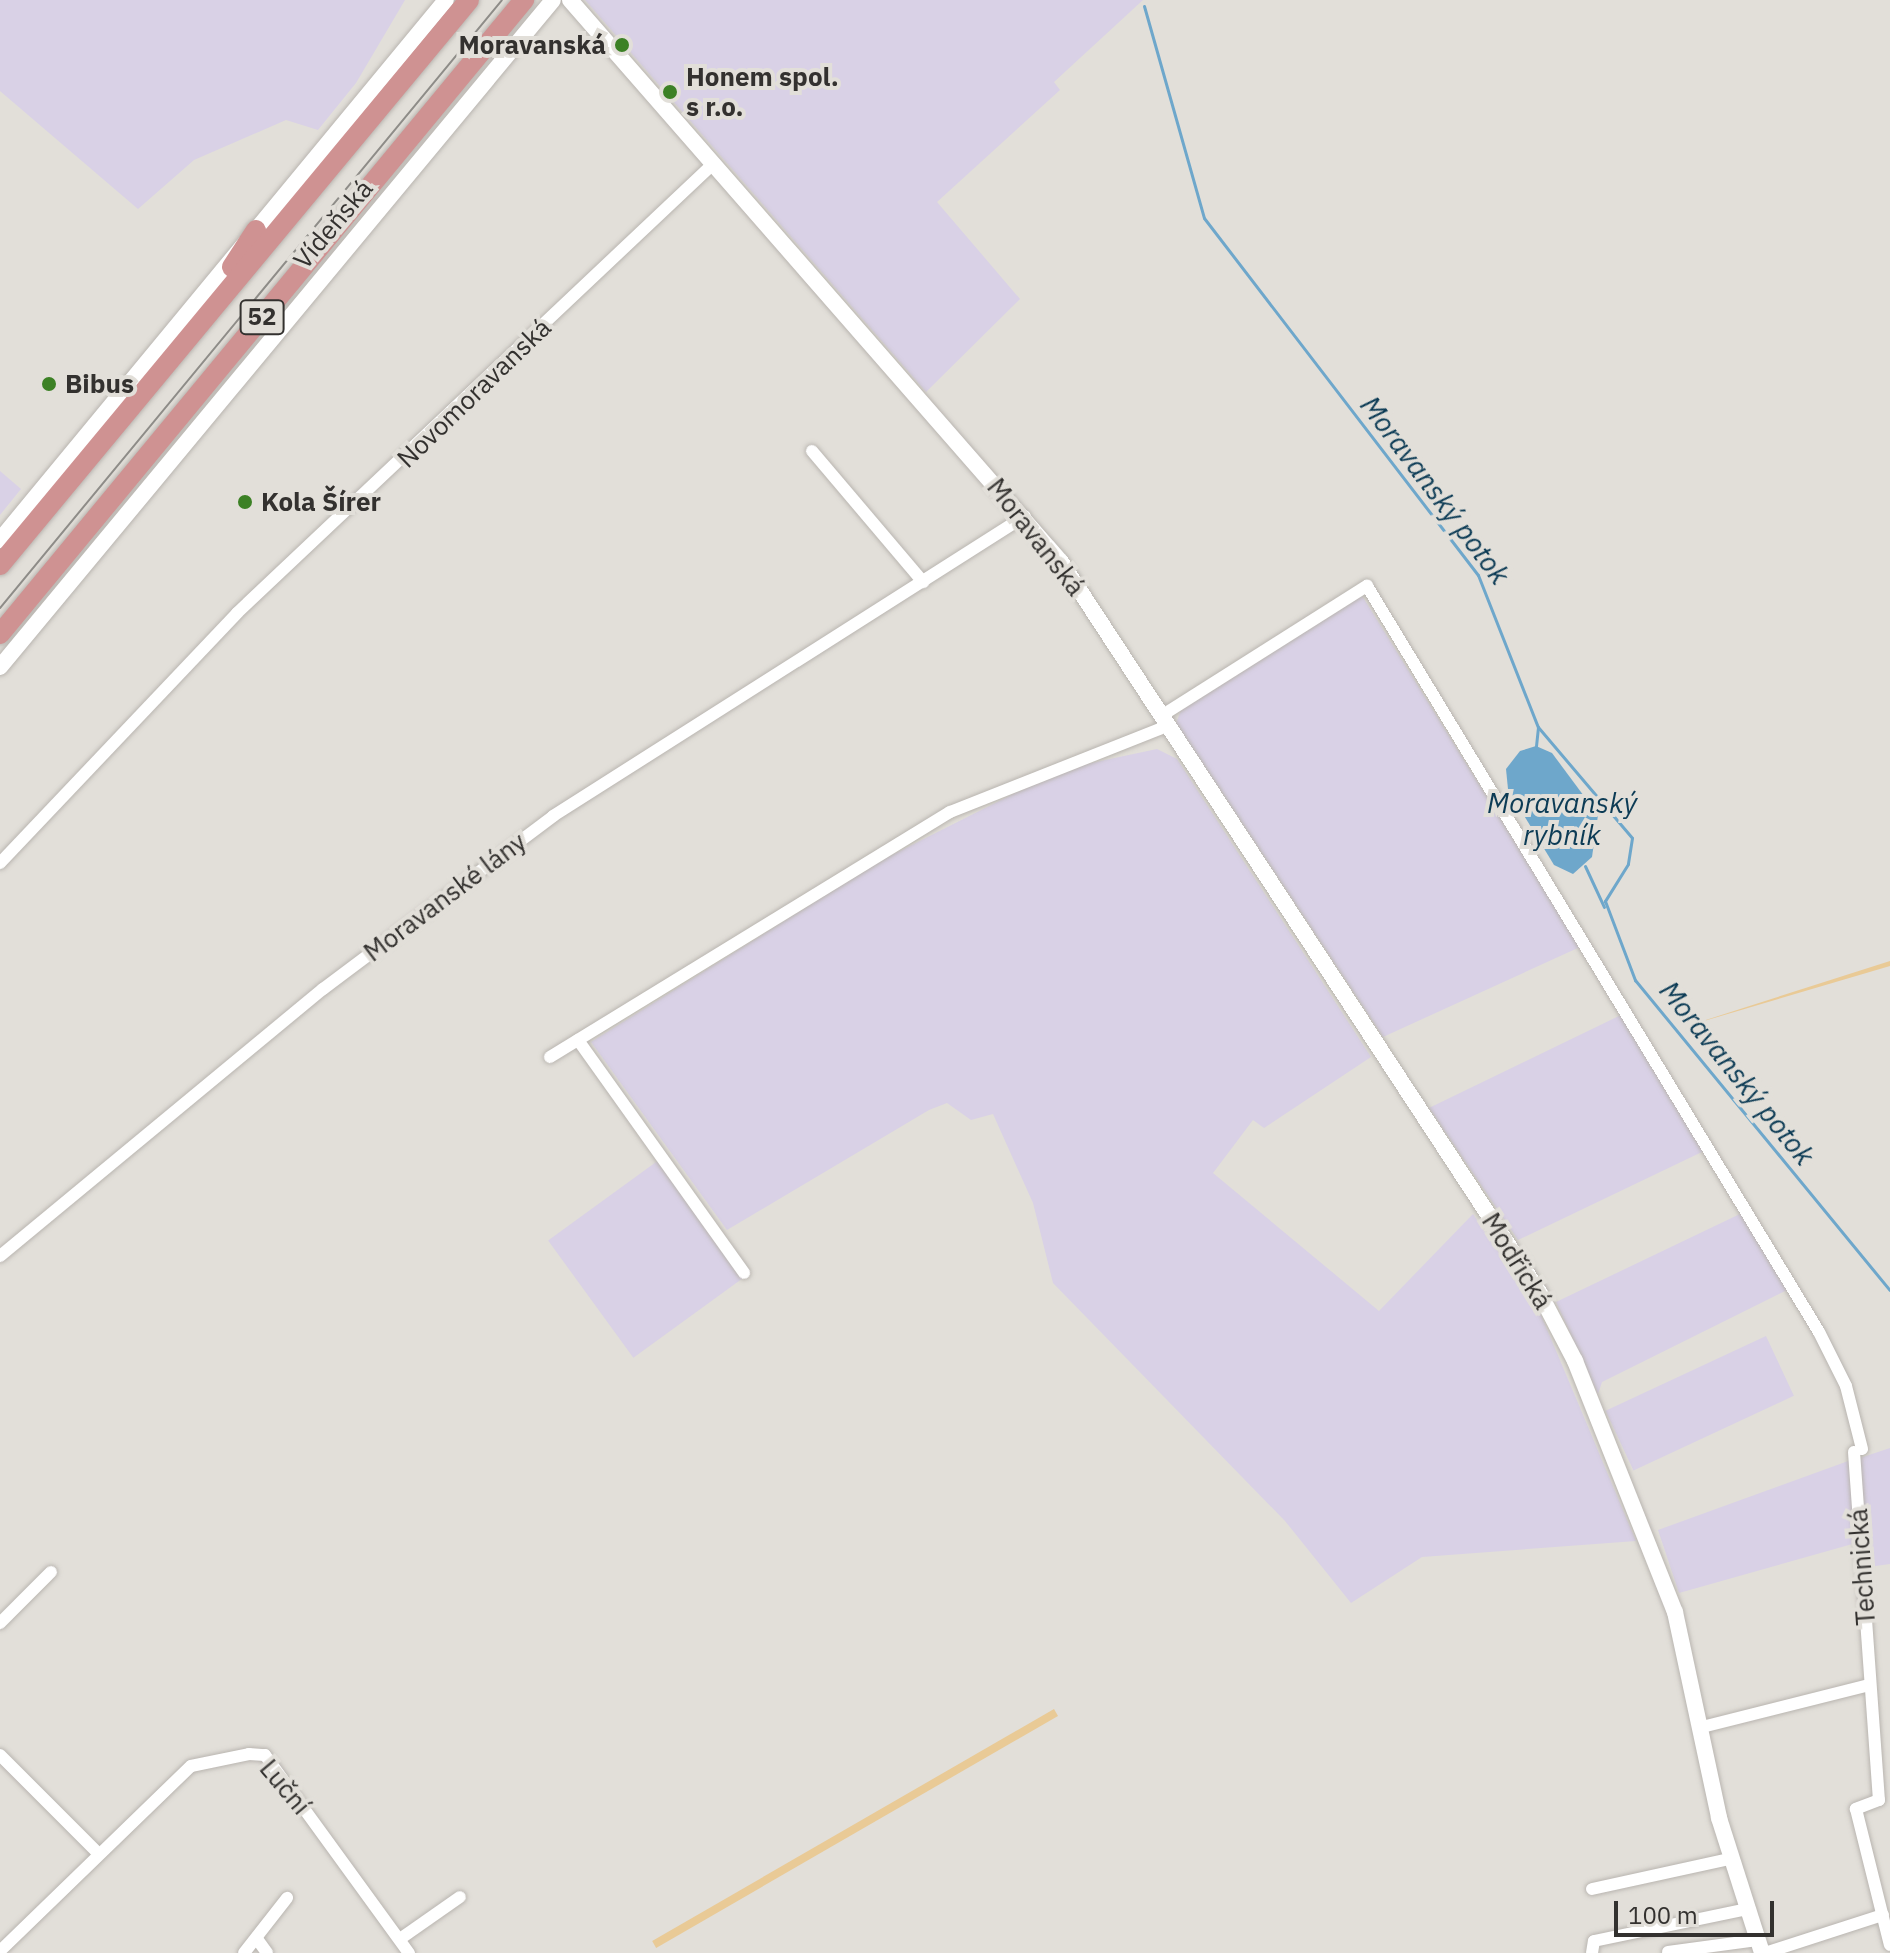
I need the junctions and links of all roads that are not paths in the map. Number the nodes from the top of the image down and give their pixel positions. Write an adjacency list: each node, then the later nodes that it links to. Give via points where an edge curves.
1 (446, 0): 7 (street)
2 (469, 0): 8 (highway, Vídeňská / 52)
3 (524, 0): 14 (highway, Vídeňská / 52)
4 (553, 0): 15 (street, Vídeňská)
5 (570, 0): 6 (street, Moravanská)
6 (714, 163): 10 (street, Moravanská); 17 (street, Novomoravanská, via 237,613)
7 (256, 230): 8 (highway); 11 (street)
8 (123, 416): 12 (highway, Vídeňská / 52)
9 (812, 451): 13 (street)
10 (1025, 516): 13 (street, Moravanské lány); 16 (street, Moravanská)
11 (0, 540)
12 (0, 565)
13 (923, 582): 20 (street, Moravanské lány, via 553,816 323,989)
14 (0, 634)
15 (0, 667)
16 (1164, 721): 18 (street, via 950,812); 24 (street, Technická, via 1367,586 1819,1332 1846,1386 1858,1450); 25 (street, Modřická, via 1539,1292 1575,1361 1671,1603)
17 (0, 863)
18 (578, 1040): 19 (street); 21 (street)
19 (550, 1057)
20 (0, 1256)
21 (744, 1273)
22 (51, 1572): 23 (street)
23 (0, 1623)
24 (1869, 1685): 25 (street); 33 (street, Technická, via 1879,1800 1856,1809)
25 (1702, 1727): 28 (street, Modřická)
26 (0, 1755): 27 (street)
27 (96, 1851): 35 (street, Luční, via 191,1766 265,1755); 38 (street)
28 (1730, 1859): 29 (street); 32 (street, Modřická)
29 (1592, 1889)
30 (460, 1897): 35 (street)
31 (287, 1898): 34 (street)
32 (1747, 1909): 37 (street, Modřická); 43 (street, via 1594,1941)
33 (1883, 1915): 36 (street); 37 (street)
34 (257, 1939): 40 (street); 41 (street)
35 (400, 1939): 42 (street, Luční)
36 (1890, 1945)
37 (1761, 1949): 39 (street)
38 (0, 1951)
39 (1668, 1952)
40 (244, 1953)
41 (267, 1953)
42 (409, 1953)
43 (1592, 1953)

